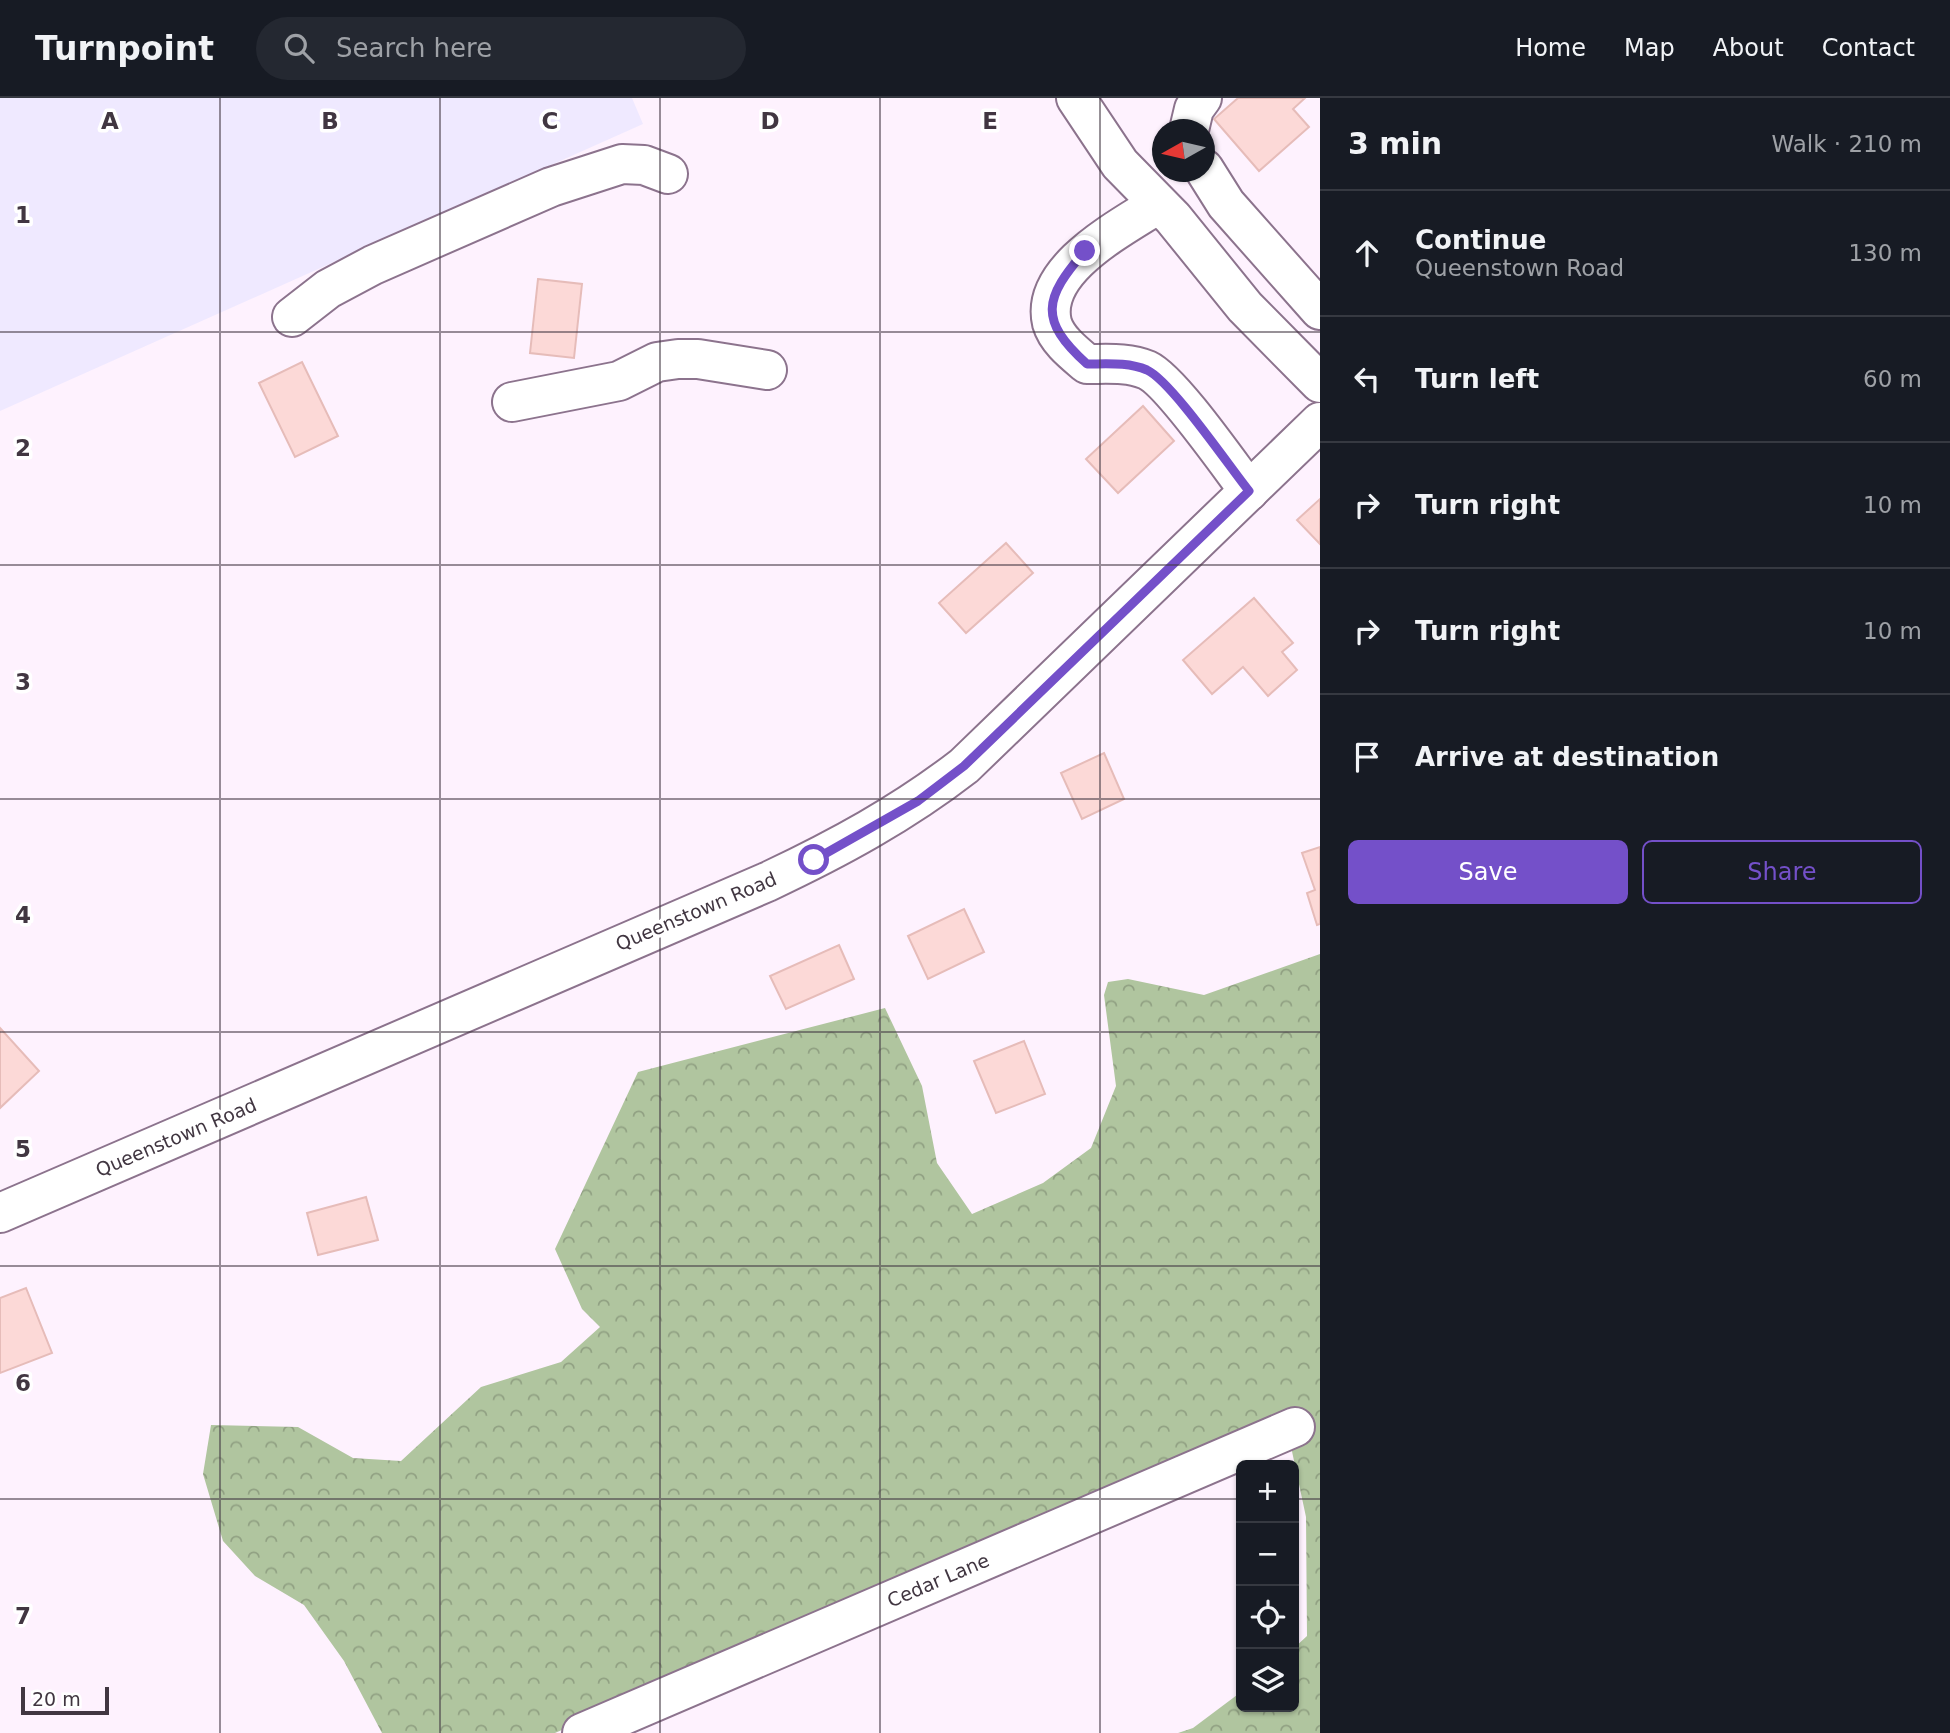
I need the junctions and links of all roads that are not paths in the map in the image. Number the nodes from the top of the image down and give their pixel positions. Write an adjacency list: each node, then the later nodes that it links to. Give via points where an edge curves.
1 (1076, 98): 6 (street, via 1120,164)
2 (1202, 98): 3 (street)
3 (1192, 119)
4 (668, 174): 8 (street, via 644,165 622,164 551,187 373,265 328,289)
5 (1213, 182): 7 (street, via 1226,204)
6 (1158, 204): 10 (street, via 1245,307); 13 (street, via 1085,251 1064,276 1052,304 1052,323 1064,343 1087,364 1122,364 1149,371 1179,401)
7 (1320, 310)
8 (292, 317)
9 (767, 370): 11 (street, via 678,359 657,362 619,381)
10 (1313, 370)
11 (512, 402)
12 (1320, 422): 13 (street, Queenstown Road)
13 (1249, 491): 14 (street, Queenstown Road, via 964,766 861,836 766,882)
14 (0, 1213)
15 (1295, 1427): 16 (street, Cedar Lane)
16 (582, 1733)

